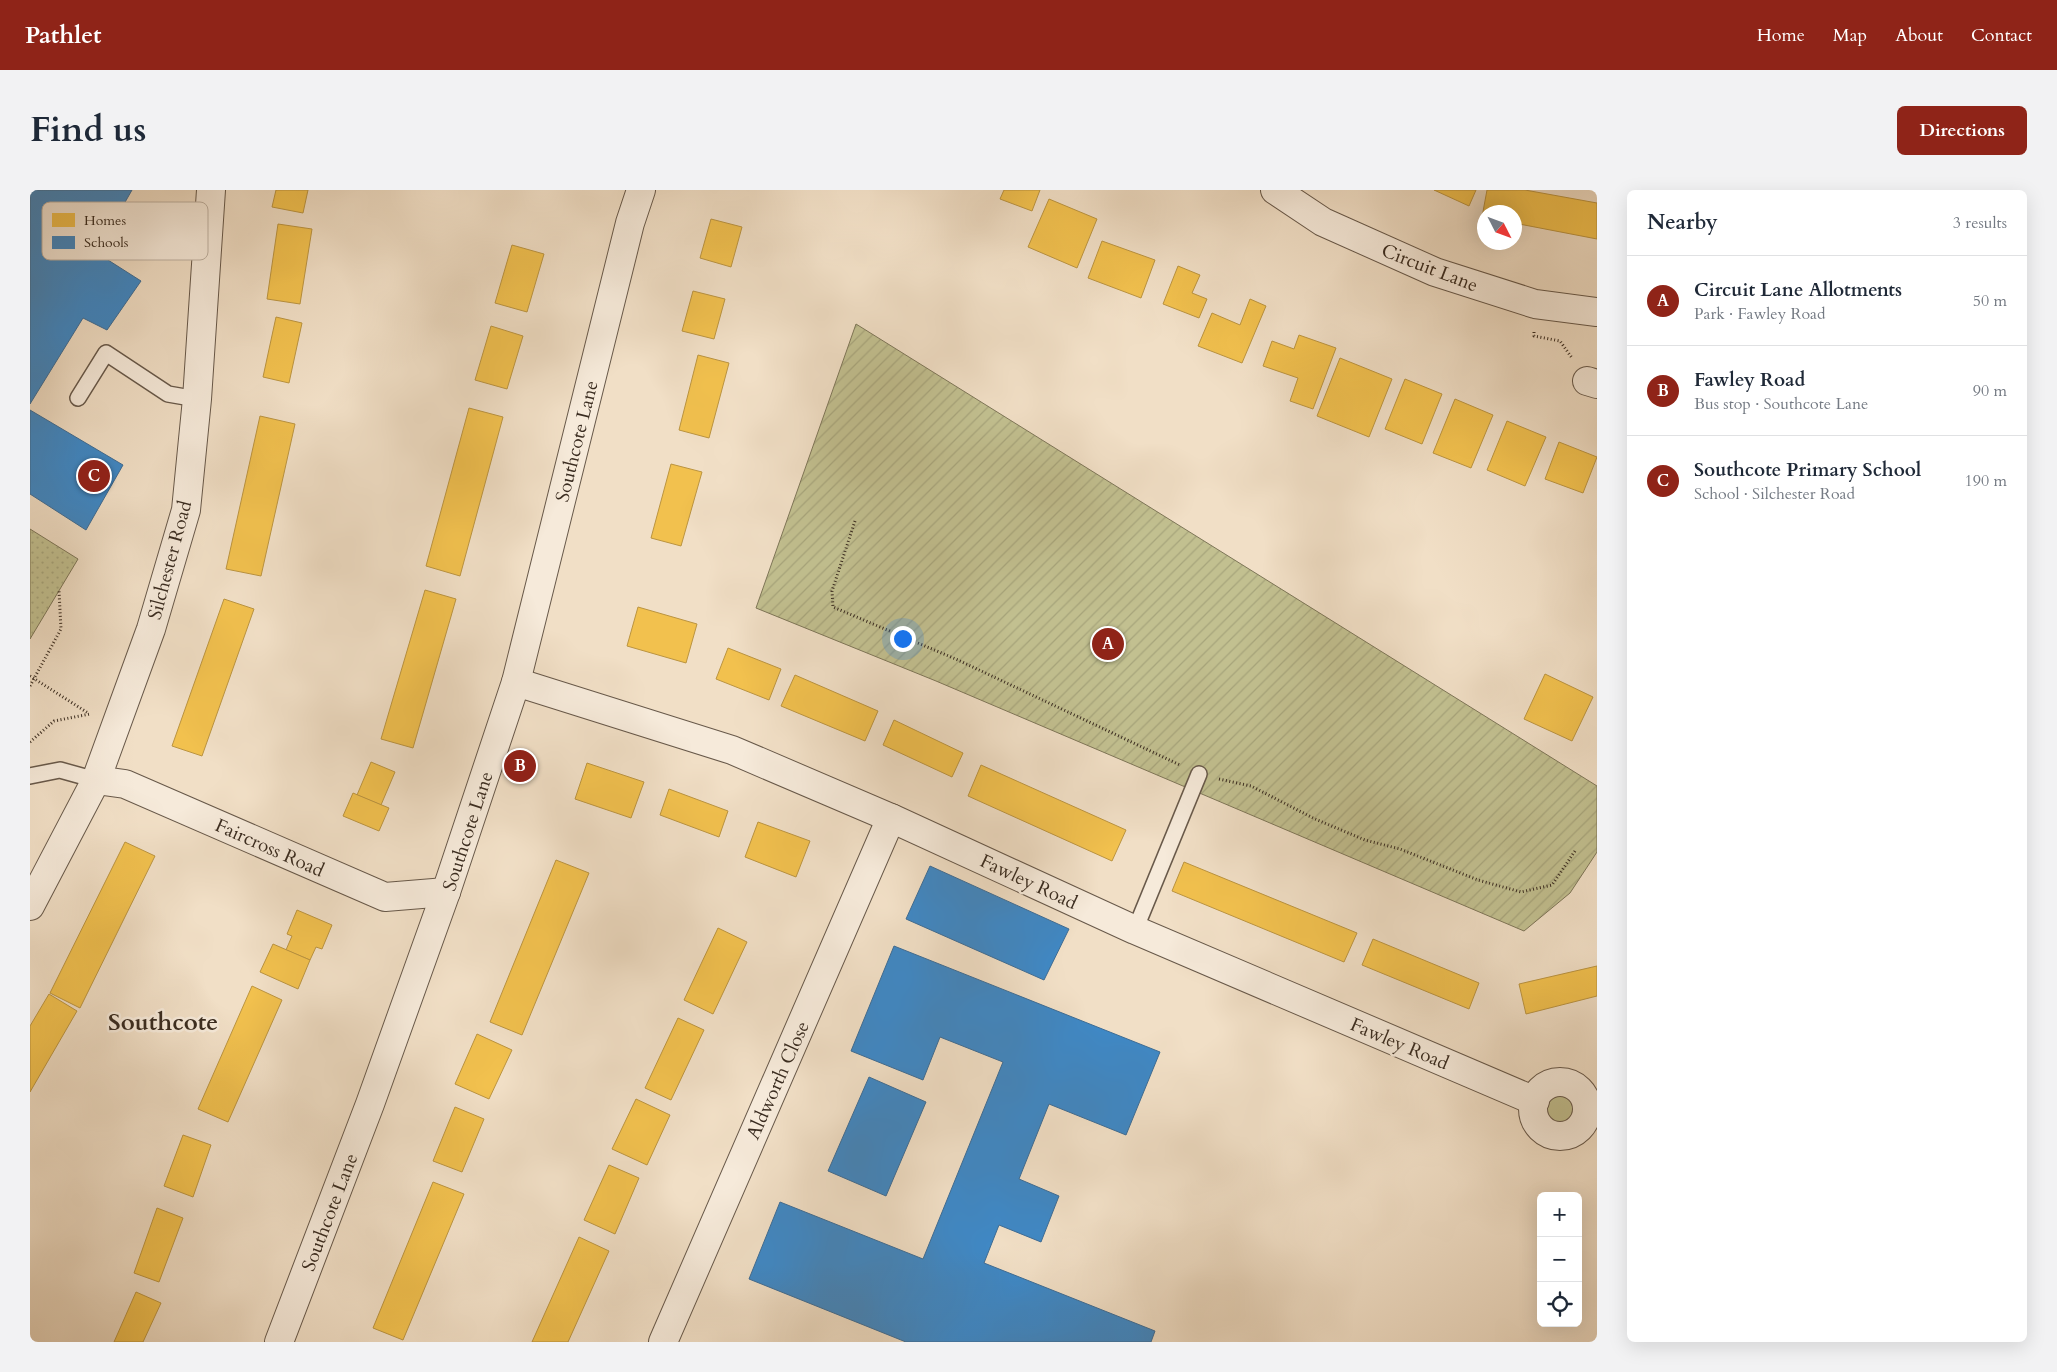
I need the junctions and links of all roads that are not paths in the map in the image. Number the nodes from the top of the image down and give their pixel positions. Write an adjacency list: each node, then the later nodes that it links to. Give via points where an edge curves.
1 (211, 190): 4 (street, Silchester Road)
2 (641, 190): 9 (street, Southcote Lane, via 630,223)
3 (1275, 190): 6 (street, Circuit Lane, via 1323,222 1434,272 1535,304)
4 (208, 235)
5 (206, 260): 8 (street, Silchester Road)
6 (1597, 312)
7 (78, 398): 8 (lane, via 106,354 168,394)
8 (197, 399): 12 (street, Silchester Road, via 186,510 150,629)
9 (516, 682): 13 (street, Fawley Road, via 732,750); 14 (street, Southcote Lane)
10 (1199, 774): 16 (lane)
11 (30, 776): 12 (lane, via 60,770)
12 (96, 780): 14 (street, Faircross Road, via 125,784 385,897); 15 (street, Silchester Road)
13 (891, 818): 16 (street, Fawley Road); 20 (street, Aldworth Close)
14 (446, 892): 19 (street, Southcote Lane, via 370,1104)
15 (30, 906)
16 (1135, 930): 17 (street, Fawley Road)
17 (1535, 1100): 18 (street, via 1543,1089 1559,1082 1576,1087); 18 (street, via 1533,1112 1536,1121 1556,1136 1566,1136 1581,1127)
18 (1592, 1101)
19 (279, 1342)
20 (663, 1342)

